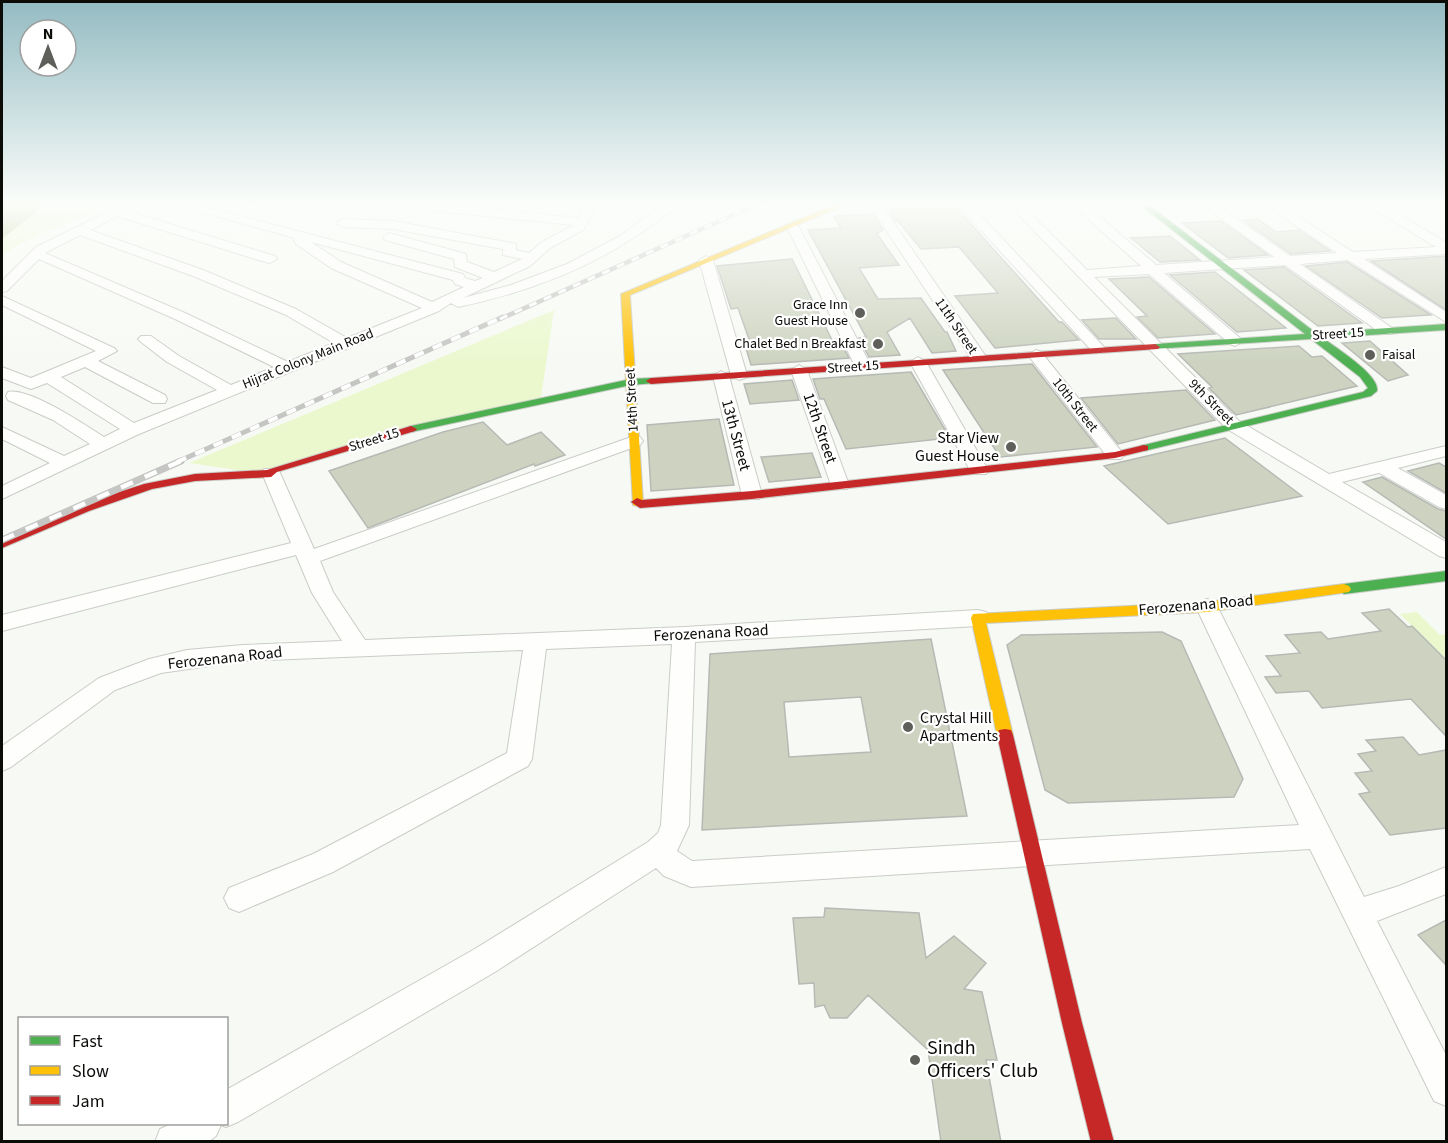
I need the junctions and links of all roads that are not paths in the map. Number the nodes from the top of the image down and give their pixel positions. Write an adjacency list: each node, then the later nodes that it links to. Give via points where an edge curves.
1 (35, 256): 29 (street)
2 (42, 256): 46 (street)
3 (151, 256): 38 (street, via 291,312)
4 (261, 256): 21 (street)
5 (322, 256): 31 (street)
6 (379, 256): 28 (street, via 458,277)
7 (460, 256): 27 (street, via 460,264)
8 (529, 256): 20 (street)
9 (595, 256): 31 (street, via 501,295)
10 (716, 256): 22 (street)
11 (808, 256): 45 (street)
12 (910, 256): 42 (street, 11th Street)
13 (1012, 256): 40 (street)
14 (1066, 256): 26 (street, 9th Street)
15 (1138, 256): 25 (street)
16 (1210, 256): 24 (street)
17 (1280, 256): 23 (street)
18 (1346, 256): 23 (street)
19 (1350, 256): 32 (street)
20 (532, 257): 27 (street, Hijrat Colony Main Road)
21 (270, 259)
22 (706, 260): 49 (street, 13th Street); 51 (street, 14th Street, via 625,294)
23 (1287, 261): 24 (street); 34 (street)
24 (1221, 265): 25 (street); 35 (street)
25 (1153, 269): 26 (street); 37 (street)
26 (1084, 274): 39 (street, 9th Street)
27 (494, 278): 28 (street, Hijrat Colony Main Road)
28 (477, 286): 31 (street, Hijrat Colony Main Road)
29 (2, 288)
30 (2, 300): 43 (street, via 109,351)
31 (433, 307): 38 (street, Hijrat Colony Main Road)
32 (1446, 318)
33 (1446, 327): 34 (street, Street 15)
34 (1387, 331): 35 (street, Street 15)
35 (1314, 336): 37 (street, Street 15); 55 (street, via 1364,375 1372,389 1367,394)
36 (146, 339): 52 (street)
37 (1235, 341): 39 (street, Street 15)
38 (346, 344): 46 (street, Hijrat Colony Main Road)
39 (1157, 346): 40 (street, Street 15); 55 (street, 9th Street)
40 (1099, 350): 41 (street, Street 15)
41 (1035, 355): 42 (street, Street 15); 60 (street, 10th Street)
42 (978, 358): 44 (street, Street 15)
43 (86, 361): 50 (street); 54 (street)
44 (918, 362): 45 (street, Street 15); 64 (street)
45 (863, 366): 47 (street, Street 15)
46 (288, 368): 52 (street, Hijrat Colony Main Road)
47 (799, 370): 49 (street, Street 15); 67 (street, 12th Street)
48 (2, 372): 50 (street, via 27,384)
49 (730, 375): 51 (street, Street 15); 69 (street, 13th Street)
50 (49, 377): 56 (street)
51 (632, 382): 58 (street, 14th Street); 65 (street, Street 15, via 424,425)
52 (230, 391): 56 (street, Hijrat Colony Main Road)
53 (14, 396): 59 (street, via 59,416)
54 (159, 399)
55 (1233, 425): 60 (street); 66 (street, 9th Street)
56 (133, 430): 59 (street, Hijrat Colony Main Road)
57 (2, 432): 62 (street)
58 (634, 441): 69 (street, 14th Street, via 636,501 640,504); 73 (street)
59 (102, 444): 62 (street, Hijrat Colony Main Road)
60 (1115, 455): 64 (street)
61 (1443, 455): 63 (street)
62 (64, 463): 68 (street, Hijrat Colony Main Road)
63 (1383, 466): 66 (street); 70 (street)
64 (979, 470): 67 (street)
65 (271, 473): 71 (street, Street 15, via 186,478 154,485); 73 (street)
66 (1326, 480): 72 (street, 9th Street)
67 (840, 485): 69 (street)
68 (2, 493)
69 (752, 495)
70 (1446, 503)
71 (2, 544)
72 (1446, 551)
73 (305, 553): 77 (street); 80 (street, via 323,593)
74 (1446, 576): 75 (street, Ferozenana Road)
75 (1207, 607): 76 (street, Ferozenana Road); 82 (street)
76 (978, 618): 78 (street, Ferozenana Road); 84 (street)
77 (2, 623)
78 (684, 635): 79 (street, Ferozenana Road); 83 (street, via 675,825)
79 (536, 642): 80 (street, Ferozenana Road); 86 (street, via 519,759 323,863)
80 (359, 649): 81 (street, Ferozenana Road, via 243,653 157,665 107,684)
81 (2, 760)
82 (1318, 837): 84 (street); 87 (street)
83 (658, 851): 84 (street, via 674,867 691,874); 89 (street, via 484,961)
84 (1033, 853): 92 (street)
85 (1446, 880): 87 (street)
86 (239, 898)
87 (1357, 913): 88 (street)
88 (1446, 1089)
89 (228, 1109)
90 (202, 1125): 91 (street)
91 (173, 1142)
92 (1103, 1142)

